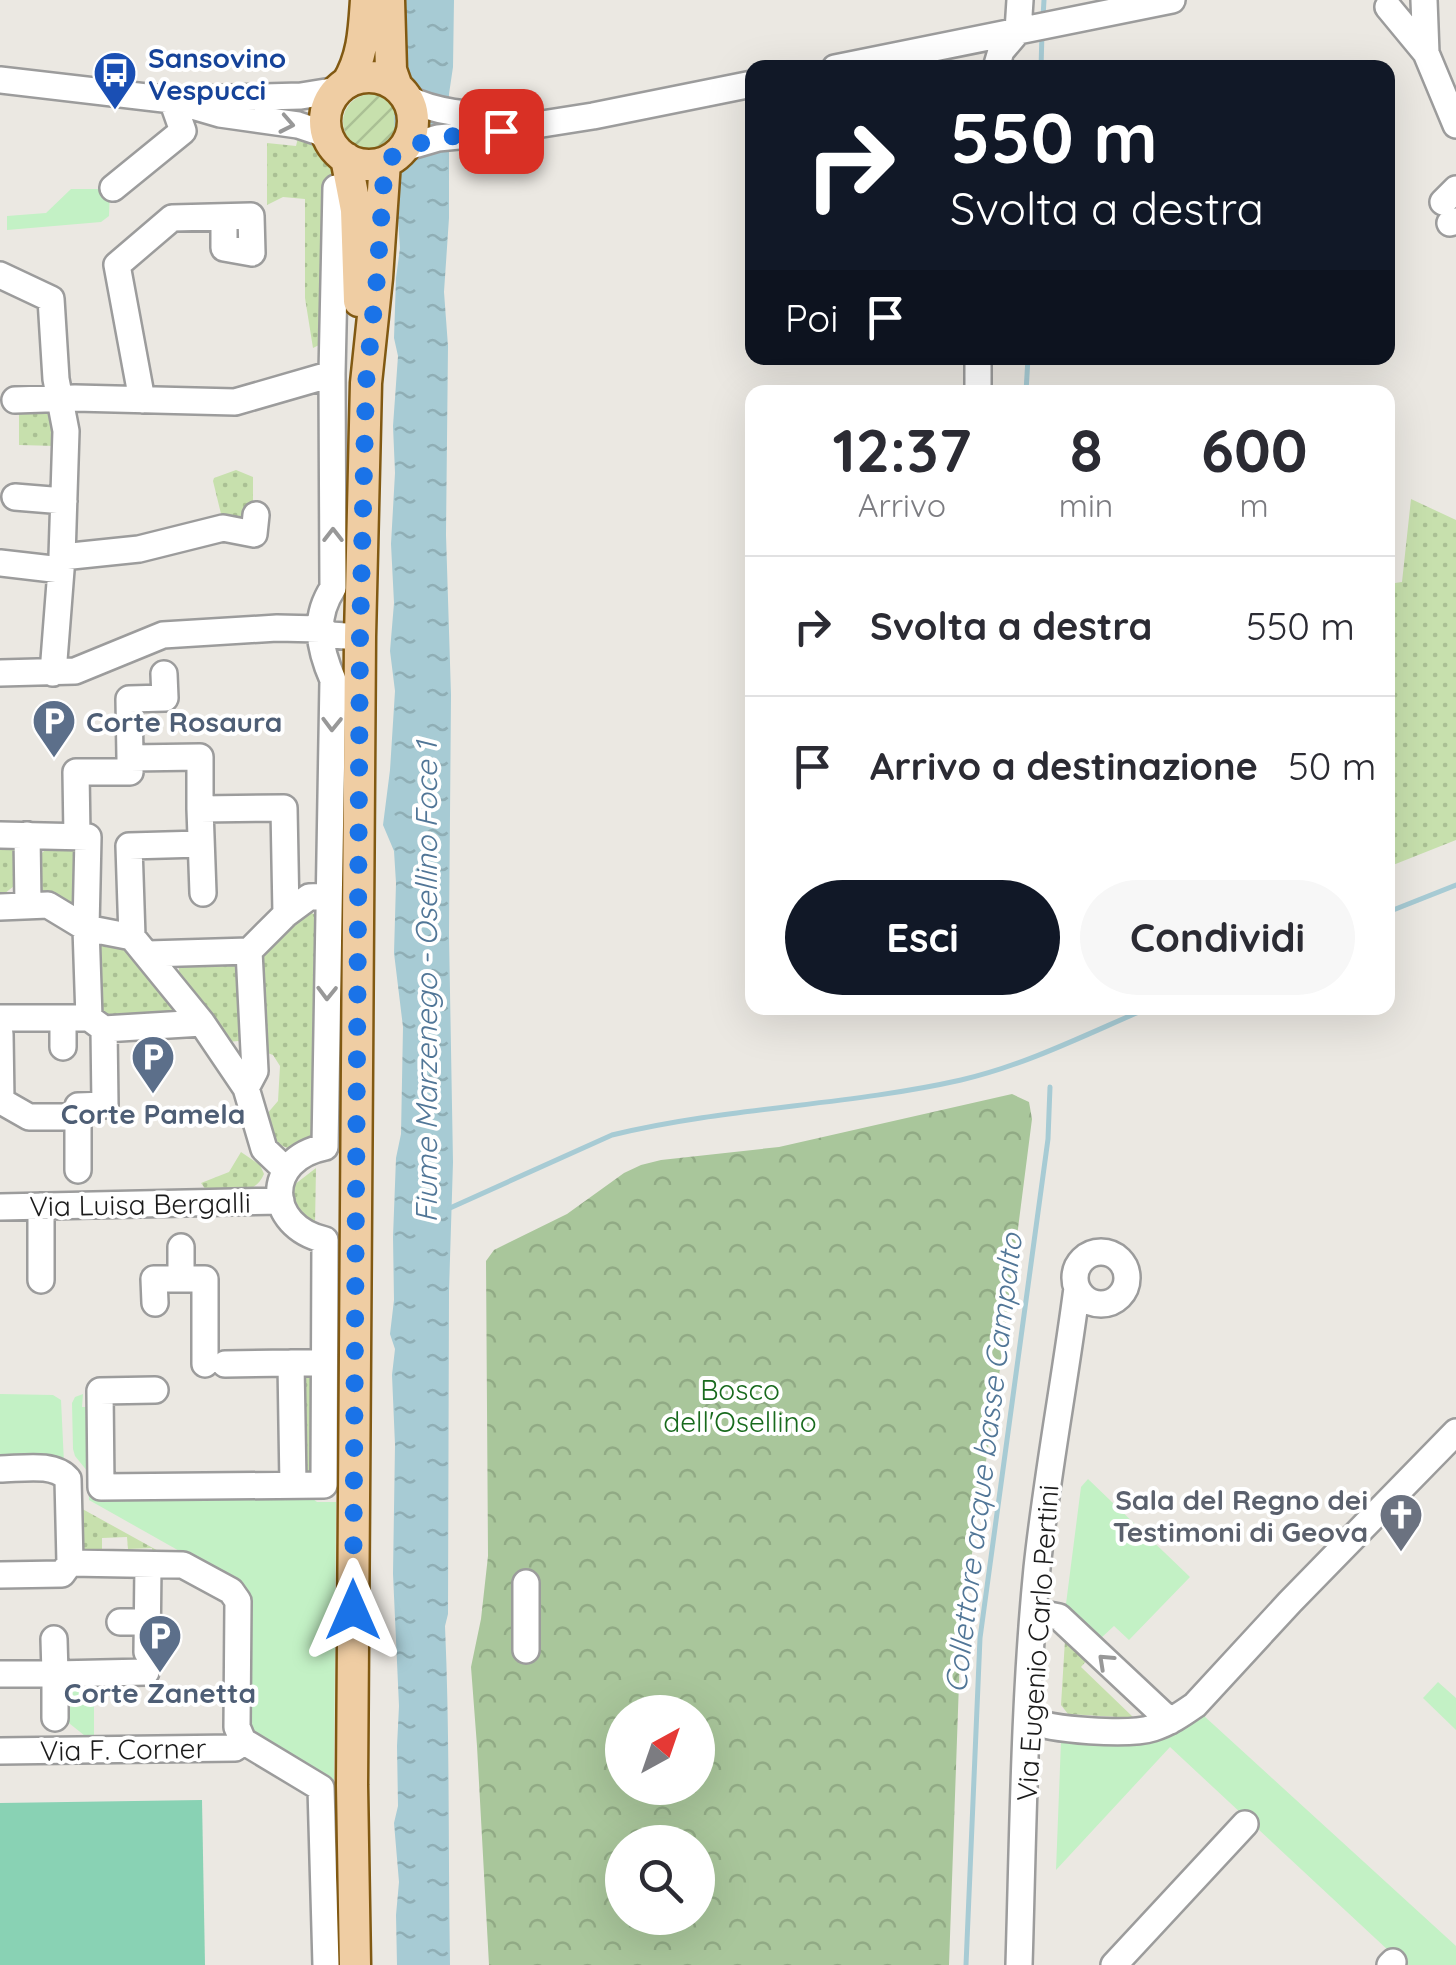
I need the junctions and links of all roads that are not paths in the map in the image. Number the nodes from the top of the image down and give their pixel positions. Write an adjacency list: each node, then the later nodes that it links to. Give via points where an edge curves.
1 (366, 0): 17 (main road, via 362,48)
2 (388, 0): 15 (main road)
3 (1020, 0): 8 (street)
4 (1172, 0): 8 (street)
5 (1414, 0): 7 (street)
6 (1424, 0): 10 (street)
7 (1379, 3): 10 (street)
8 (1022, 31): 9 (street); 13 (street, via 1004,45)
9 (959, 42): 11 (street); 12 (street)
10 (1426, 53): 19 (street)
11 (873, 60)
12 (974, 60)
13 (999, 60)
14 (0, 80): 18 (street)
15 (396, 84): 17 (main road, via 368,77); 20 (street, via 423,107); 23 (main road, via 413,123)
16 (745, 85): 20 (street, via 593,116)
17 (343, 86): 18 (street, via 301,96); 22 (main road, via 326,114)
18 (172, 100): 22 (street, one-way to 22, via 298,125 320,132); 24 (street, via 184,131)
19 (1450, 100): 21 (street)
20 (478, 125): 23 (street)
21 (1456, 125)
22 (338, 149): 23 (main road, via 366,165); 29 (main road, via 356,210)
23 (394, 156): 29 (main road)
24 (114, 188)
25 (336, 188): 28 (street)
26 (224, 217): 32 (street, via 172,218 117,264)
27 (0, 276): 30 (street, via 51,299)
28 (332, 374): 32 (street, via 236,402); 38 (street, one-way to 28, via 322,604 333,588)
29 (366, 383): 39 (main road)
30 (60, 399): 31 (street); 32 (street); 34 (street)
31 (15, 400)
32 (142, 400)
33 (15, 497): 34 (street)
34 (64, 501): 37 (street)
35 (256, 516): 37 (street, via 254,534 224,528)
36 (0, 563): 37 (street)
37 (62, 564): 41 (street)
38 (320, 629): 39 (street); 41 (street, via 162,635 76,672); 48 (street, one-way to 48, via 333,680)
39 (360, 637): 77 (main road)
40 (0, 673): 41 (street)
41 (53, 673)
42 (164, 674): 43 (street, via 164,698 129,699)
43 (130, 758): 44 (street, via 200,757); 47 (street, via 130,772 76,772)
44 (200, 809): 49 (street, via 284,808); 50 (street)
45 (0, 835): 46 (street)
46 (27, 836): 47 (street); 54 (street)
47 (77, 836): 56 (street, via 88,836)
48 (329, 838): 49 (street); 52 (street)
49 (284, 839): 55 (street)
50 (202, 844): 51 (street); 57 (street, via 129,846)
51 (203, 893)
52 (328, 896): 55 (street, via 309,897); 69 (street, one-way to 69, via 325,1148 310,1150)
53 (0, 906): 54 (street)
54 (28, 906): 56 (street, via 48,905)
55 (286, 914): 58 (street)
56 (86, 928): 57 (street); 61 (street)
57 (140, 946): 58 (street); 62 (street)
58 (248, 951): 66 (street, via 255,1071)
59 (0, 1018): 60 (street)
60 (63, 1018): 61 (street); 65 (street)
61 (97, 1023): 62 (street); 67 (street, via 105,1105)
62 (202, 1023): 66 (street)
63 (0, 1034): 64 (street)
64 (0, 1043): 67 (street, via 0,1100 30,1117)
65 (63, 1047)
66 (246, 1088): 69 (street, via 264,1150)
67 (78, 1112): 68 (street)
68 (78, 1170)
69 (286, 1170): 70 (street)
70 (280, 1201): 71 (street, Via Luisa Bergalli); 77 (street, via 296,1228 325,1240)
71 (41, 1206): 72 (street, Via Luisa Bergalli); 75 (street)
72 (0, 1207)
73 (181, 1247): 74 (street)
74 (199, 1279): 78 (street, via 154,1279); 82 (street, via 215,1364)
75 (41, 1280)
76 (1077, 1288): 79 (street, via 1086,1300); 79 (street, via 1083,1260 1112,1254 1124,1265 1126,1288); 80 (street, Via Eugenio Carlo Pertini)
77 (340, 1290): 81 (street); 105 (main road)
78 (154, 1303)
79 (1102, 1304): 80 (street)
80 (1072, 1322): 91 (street, Via Eugenio Carlo Pertini)
81 (324, 1363): 82 (street); 86 (street, via 324,1485)
82 (291, 1364): 86 (street)
83 (155, 1390): 86 (street, via 100,1391 102,1487)
84 (1456, 1432): 100 (street, via 1195,1705)
85 (0, 1469): 87 (street, via 54,1469 68,1479)
86 (293, 1485)
87 (70, 1563): 88 (street, Via F. Corner); 89 (street, Via F. Corner, via 62,1574)
88 (148, 1565): 93 (street); 101 (street, Via F. Corner, via 183,1566 238,1600 237,1727)
89 (0, 1574)
90 (526, 1583): 95 (street)
91 (1034, 1612): 99 (street, Via Eugenio Carlo Pertini); 100 (street, one-way to 91, via 1059,1617)
92 (120, 1622): 93 (street)
93 (147, 1622): 97 (street, via 146,1662)
94 (54, 1639): 97 (street)
95 (526, 1650)
96 (0, 1674): 97 (street)
97 (55, 1674): 98 (street)
98 (56, 1718)
99 (1028, 1720): 100 (street, via 1134,1731); 106 (street, Via Eugenio Carlo Pertini)
100 (1170, 1721)
101 (243, 1741): 102 (street, Via F. Corner, via 235,1748); 104 (street, Via F. Corner, via 321,1788)
102 (0, 1751)
103 (1245, 1824): 107 (street)
104 (326, 1965)
105 (355, 1965)
106 (1018, 1965)
107 (1114, 1965)

